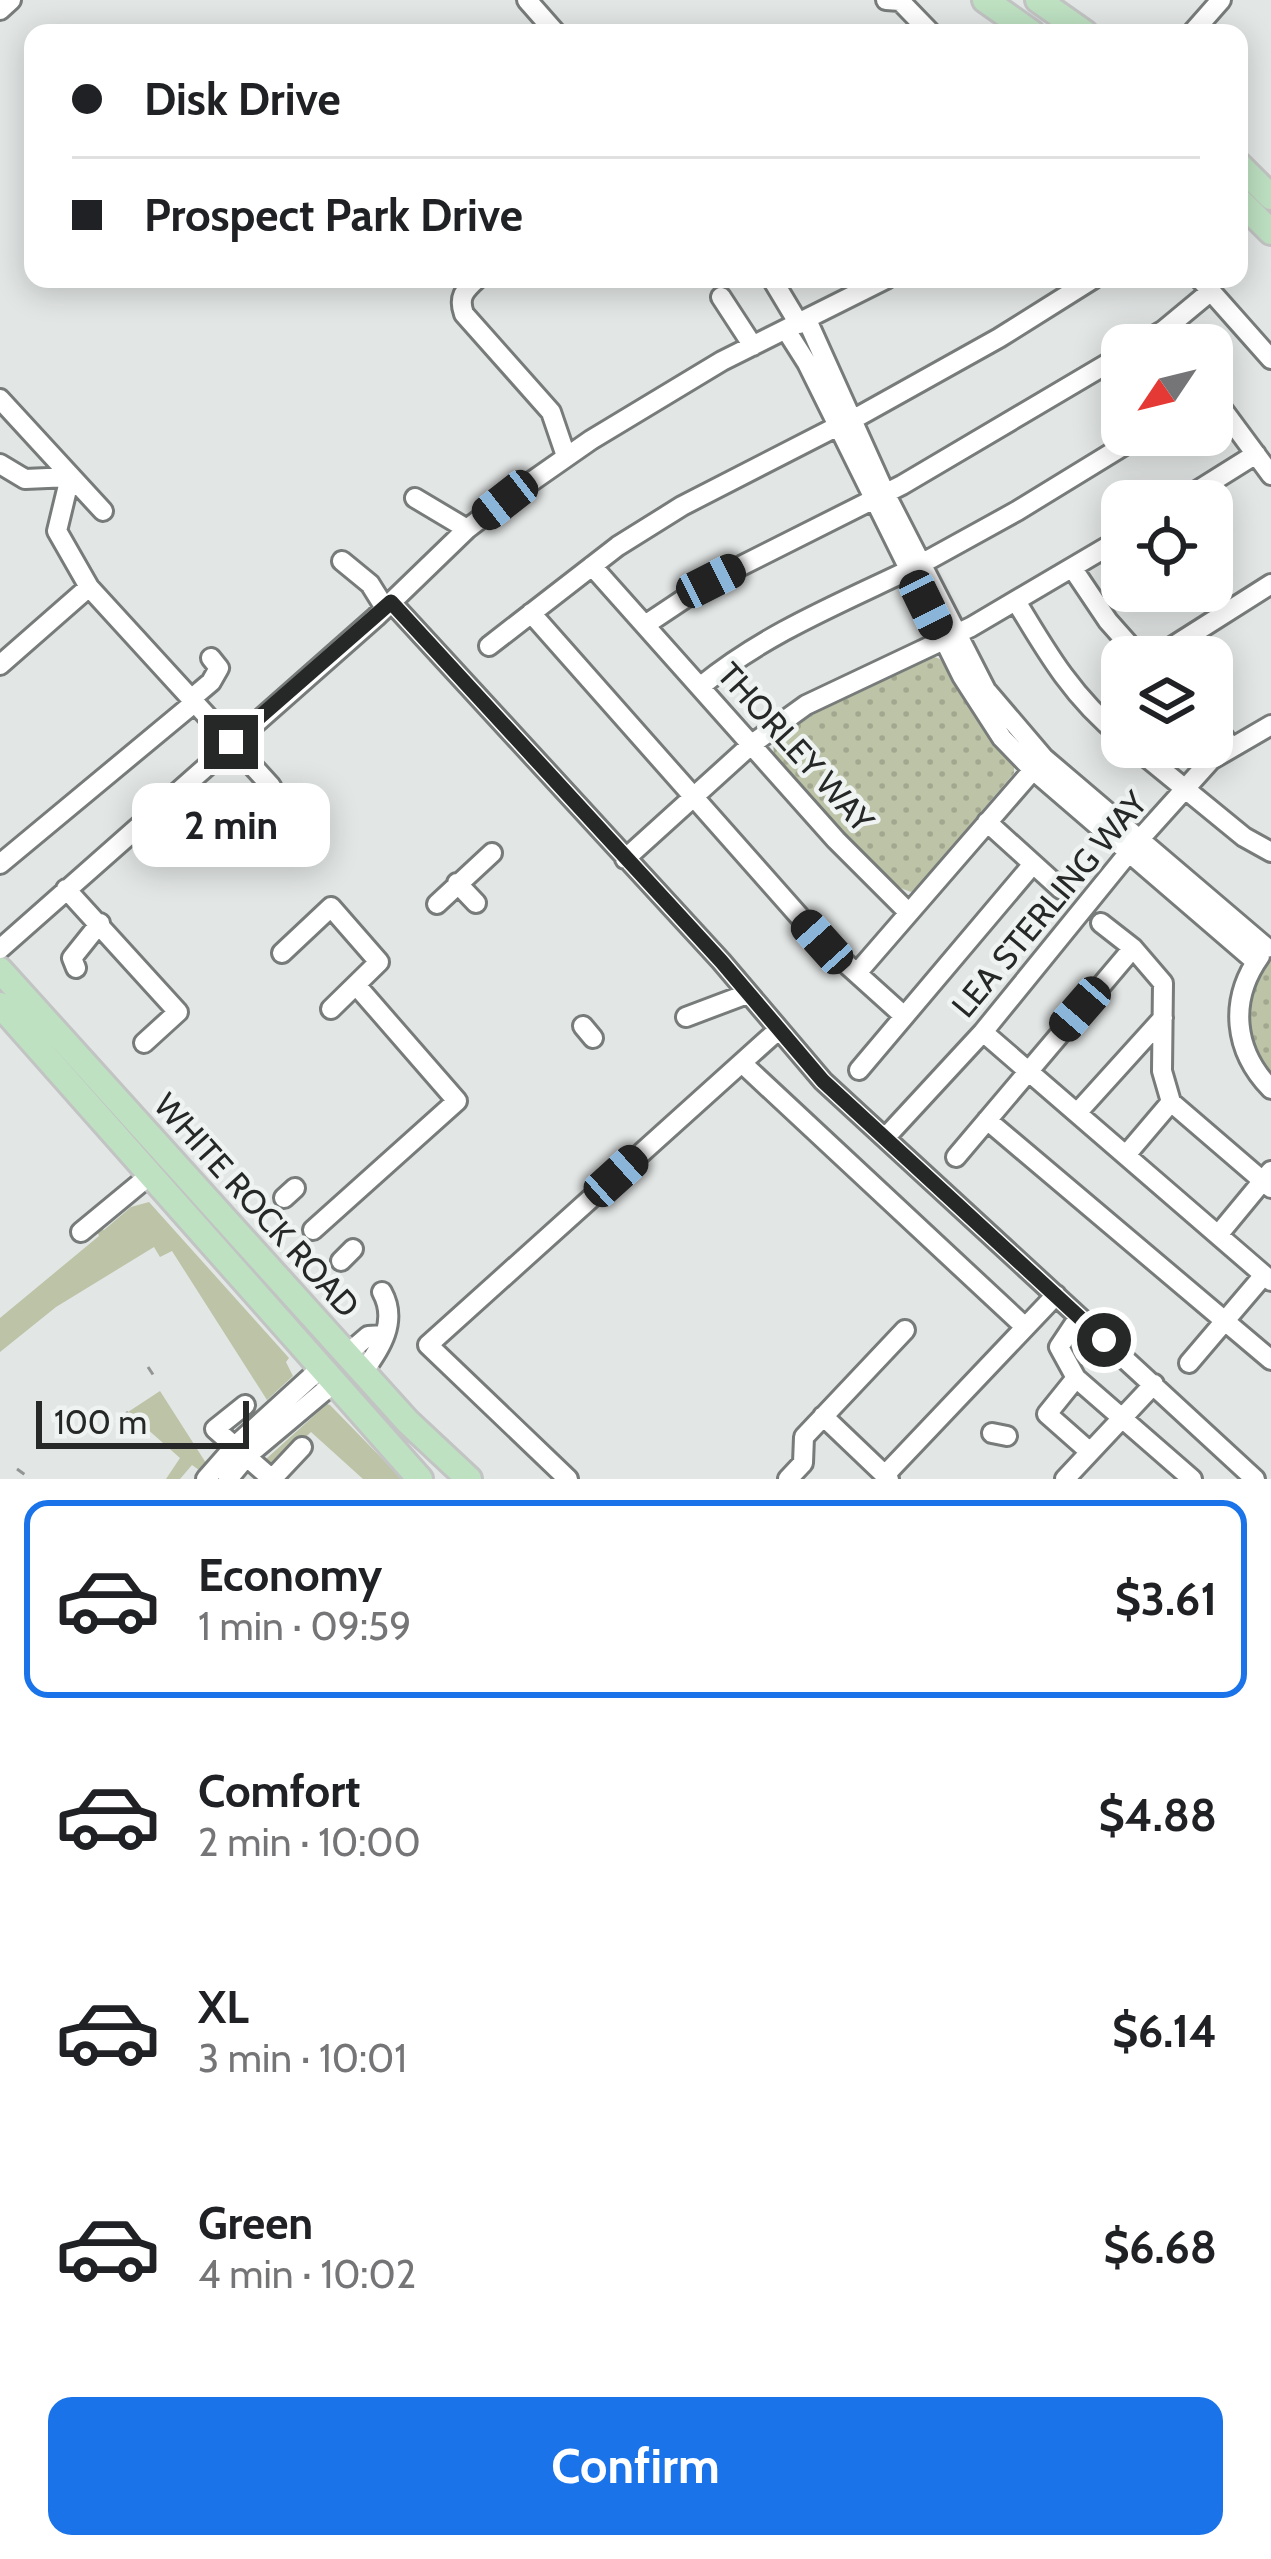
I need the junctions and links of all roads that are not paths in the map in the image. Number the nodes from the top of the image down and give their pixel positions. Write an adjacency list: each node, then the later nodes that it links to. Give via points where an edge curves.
1 (11, 0): 8 (street)
2 (527, 0): 9 (street)
3 (886, 0): 7 (street)
4 (985, 0): 10 (main road)
5 (1038, 0): 11 (main road)
6 (1221, 0): 12 (street)
7 (913, 5)
8 (0, 10)
9 (548, 24)
10 (1019, 24)
11 (1072, 24)
12 (1200, 24)
13 (1248, 174): 14 (main road)
14 (1271, 197)
15 (1248, 209): 16 (main road)
16 (1271, 232)
17 (467, 288): 34 (street, via 464,314 550,412)
18 (778, 288): 24 (street)
19 (868, 288): 24 (street)
20 (1079, 288): 30 (street)
21 (1203, 288): 25 (street)
22 (1208, 288): 27 (street)
23 (722, 296): 26 (street)
24 (798, 324): 26 (street); 30 (street)
25 (1179, 324)
26 (753, 346): 34 (street)
27 (1271, 359)
28 (1101, 367): 39 (street)
29 (0, 399): 37 (street)
30 (845, 423): 39 (street); 45 (street, via 682,506)
31 (1233, 423): 32 (street)
32 (1256, 454): 36 (street); 38 (street)
33 (1107, 456): 46 (street)
34 (566, 457): 42 (street)
35 (0, 464): 37 (street, via 25,479)
36 (1271, 475)
37 (70, 477): 41 (street); 49 (street, via 57,531)
38 (1215, 480)
39 (880, 496): 46 (street); 53 (street, via 711,581)
40 (415, 498): 42 (street)
41 (104, 513)
42 (467, 530): 51 (street)
43 (1101, 551): 47 (street)
44 (342, 560): 51 (street)
45 (592, 566): 52 (street); 53 (street, THORLEY WAY)
46 (915, 567): 56 (street); 60 (street, via 759,644)
47 (1073, 569): 50 (street); 54 (street)
48 (1271, 584): 55 (street)
49 (88, 587): 59 (street); 61 (street)
50 (1016, 601): 56 (street); 62 (street, via 1064,680)
51 (388, 605): 64 (street); 77 (street)
52 (531, 613): 57 (street); 72 (street)
53 (645, 625): 60 (street, THORLEY WAY)
54 (1121, 636)
55 (1189, 636)
56 (949, 638): 65 (street, via 806,705); 69 (street, via 986,716); 74 (street, via 1027,740)
57 (489, 646)
58 (212, 658): 61 (street, via 219,668)
59 (0, 664)
60 (700, 686): 65 (street, THORLEY WAY)
61 (193, 701): 64 (street); 78 (street)
62 (1101, 719)
63 (1271, 724): 66 (street, LEA STERLING WAY)
64 (231, 742): 70 (street); 81 (street)
65 (752, 744): 72 (street); 85 (street, THORLEY WAY)
66 (1233, 744)
67 (1160, 768): 71 (street)
68 (1206, 768): 71 (street, LEA STERLING WAY)
69 (1033, 770): 73 (street); 74 (street)
70 (271, 786)
71 (1185, 788): 74 (street, LEA STERLING WAY); 75 (street)
72 (693, 799): 77 (street); 94 (street)
73 (987, 822): 79 (street); 85 (street)
74 (1135, 846): 90 (street); 103 (street, LEA STERLING WAY)
75 (1271, 852)
76 (492, 853): 80 (street)
77 (625, 859): 96 (street)
78 (0, 864)
79 (1033, 864): 82 (street); 99 (street)
80 (458, 883): 83 (street); 84 (street)
81 (66, 889): 86 (street); 89 (street)
82 (1061, 889)
83 (476, 903)
84 (436, 904)
85 (909, 914): 94 (street)
86 (100, 923): 92 (street, via 72,958); 104 (street, via 178,1012)
87 (1101, 923): 88 (street)
88 (1133, 948): 101 (street, via 1160,977); 107 (street)
89 (0, 949)
90 (1264, 951): 108 (street, via 1244,983 1238,1028 1254,1071)
91 (282, 953): 95 (street, via 331,907 379,962)
92 (76, 968)
93 (0, 970): 128 (main road, WHITE ROCK ROAD)
94 (857, 974): 99 (street)
95 (356, 985): 98 (street); 117 (street, via 458,1100)
96 (748, 994): 100 (street); 102 (street)
97 (0, 1006): 115 (main road, WHITE ROCK ROAD)
98 (331, 1009)
99 (904, 1016): 106 (street)
100 (686, 1017)
101 (1163, 1018): 109 (street, via 1162,1071); 110 (street)
102 (777, 1031): 105 (street); 112 (street)
103 (983, 1032): 107 (street); 112 (street, LEA STERLING WAY)
104 (144, 1043)
105 (742, 1064): 125 (street); 145 (street, via 428,1345)
106 (859, 1070)
107 (1028, 1070): 110 (street); 111 (street)
108 (1271, 1089)
109 (1171, 1102): 113 (street); 116 (street)
110 (1077, 1113): 113 (street)
111 (987, 1120): 114 (street); 124 (street)
112 (885, 1138): 122 (street)
113 (1126, 1155): 119 (street)
114 (956, 1157)
115 (151, 1174): 118 (street); 130 (main road, WHITE ROCK ROAD)
116 (1268, 1180): 119 (street)
117 (313, 1230)
118 (81, 1232)
119 (1218, 1235): 120 (street)
120 (1268, 1278): 124 (street)
121 (382, 1292): 128 (street, via 392,1317 381,1348)
122 (1056, 1295): 123 (street); 125 (street)
123 (1079, 1317): 131 (street, via 1059,1347); 132 (street)
124 (1224, 1321): 127 (street); 129 (street)
125 (1024, 1326): 140 (street)
126 (905, 1330): 134 (street)
127 (1271, 1360)
128 (355, 1363): 144 (main road, WHITE ROCK ROAD)
129 (1189, 1364)
130 (328, 1375): 137 (street); 143 (main road, WHITE ROCK ROAD)
131 (1076, 1378): 135 (street); 138 (street, via 1047,1414)
132 (1154, 1384): 135 (street); 148 (street)
133 (245, 1405): 137 (street, via 215,1429)
134 (823, 1416): 140 (street); 146 (street, via 804,1437 803,1462)
135 (1121, 1419): 138 (street); 147 (street)
136 (302, 1447): 137 (street, via 272,1479)
137 (241, 1451): 141 (street); 142 (street)
138 (1090, 1452): 139 (street)
139 (1062, 1476)
140 (887, 1477)
141 (206, 1479)
142 (228, 1479)
143 (420, 1479)
144 (469, 1479)
145 (568, 1479)
146 (788, 1479)
147 (1192, 1479)
148 (1255, 1479)

